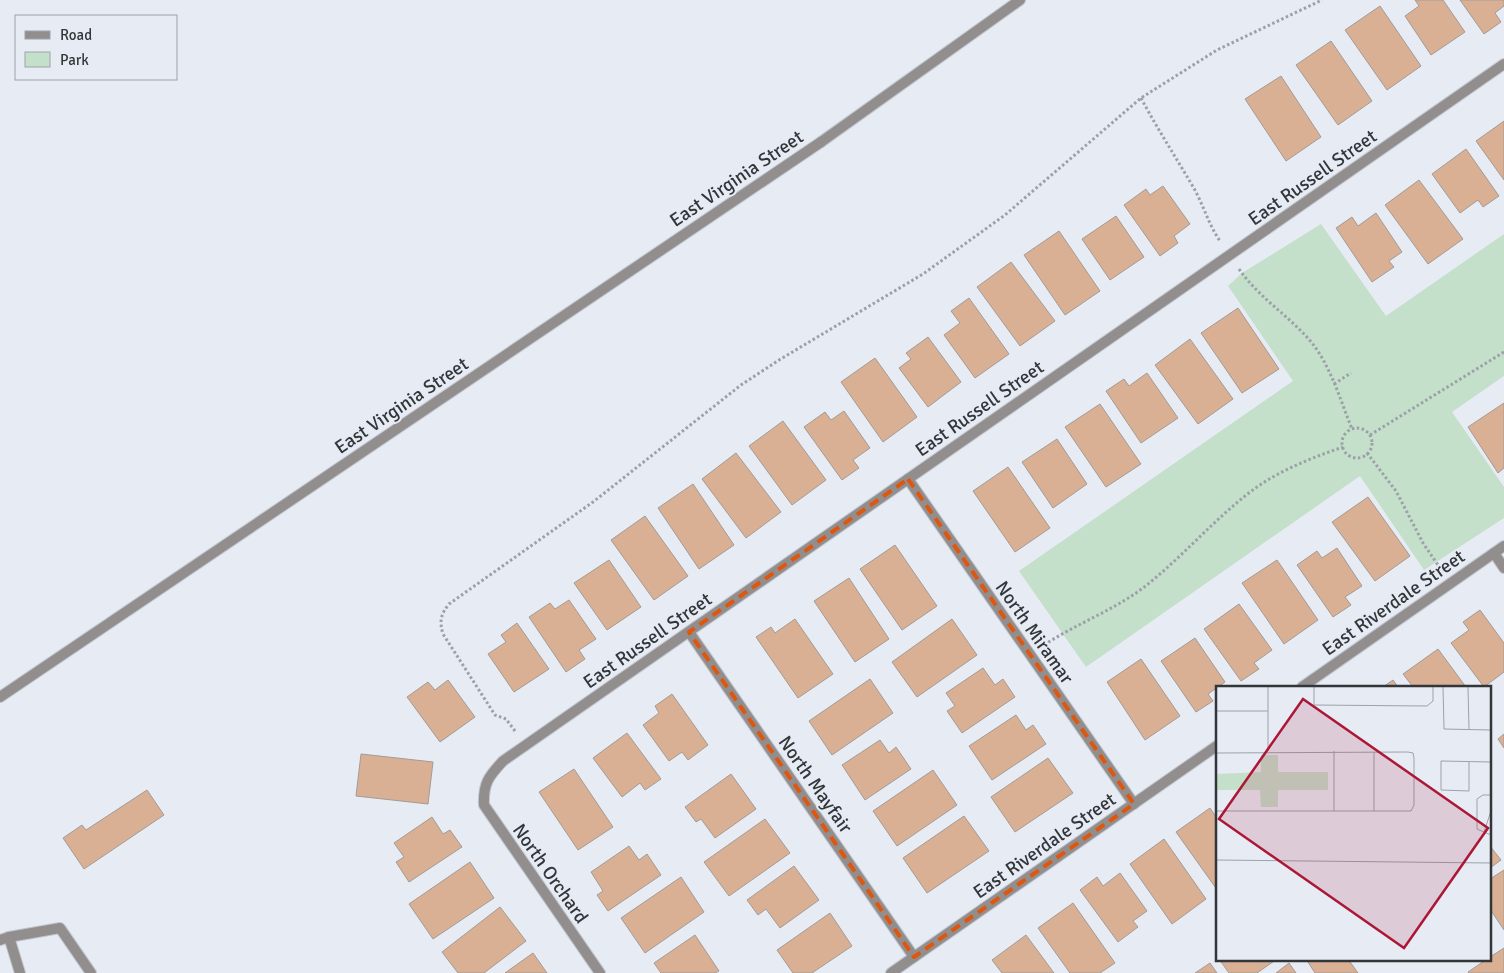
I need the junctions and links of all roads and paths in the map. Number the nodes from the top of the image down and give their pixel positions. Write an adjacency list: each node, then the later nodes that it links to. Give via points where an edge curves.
1 (1020, 0): 18 (street, East Virginia Street, via 821,142)
2 (1322, 0): 19 (path, via 1217,50 1140,98 982,233 923,274 741,385 593,502 448,604 442,614 442,634 495,715 506,719)
3 (1504, 64): 10 (street, East Russell Street)
4 (1504, 352): 7 (path)
5 (1351, 373): 6 (path)
6 (1334, 384)
7 (1370, 435): 8 (path, via 1357,428 1348,431 1342,438); 9 (path, via 1372,444)
8 (1343, 448): 9 (path, via 1354,457); 16 (path, via 1269,479 1228,511 1142,589)
9 (1367, 453): 14 (path, via 1396,491 1423,542)
10 (908, 479): 15 (street, East Russell Street); 16 (street, North Miramar)
11 (1504, 546): 12 (street, East Riverdale Street)
12 (1494, 553): 13 (street); 14 (street, East Riverdale Street)
13 (1504, 568)
14 (1451, 583): 17 (street, East Riverdale Street)
15 (689, 632): 19 (street, East Russell Street); 24 (street, North Mayfair)
16 (1030, 654): 22 (street, North Miramar)
17 (1303, 686)
18 (0, 697)
19 (525, 746): 21 (street, East Russell Street, via 503,761)
20 (1216, 747): 22 (street, East Riverdale Street)
21 (483, 789): 27 (street, North Orchard, via 484,805 492,819)
22 (1134, 804): 24 (street, East Riverdale Street)
23 (5, 938): 25 (street); 26 (street, via 60,928)
24 (914, 957): 28 (street, East Riverdale Street)
25 (20, 973)
26 (91, 973)
27 (600, 973)
28 (891, 973)

